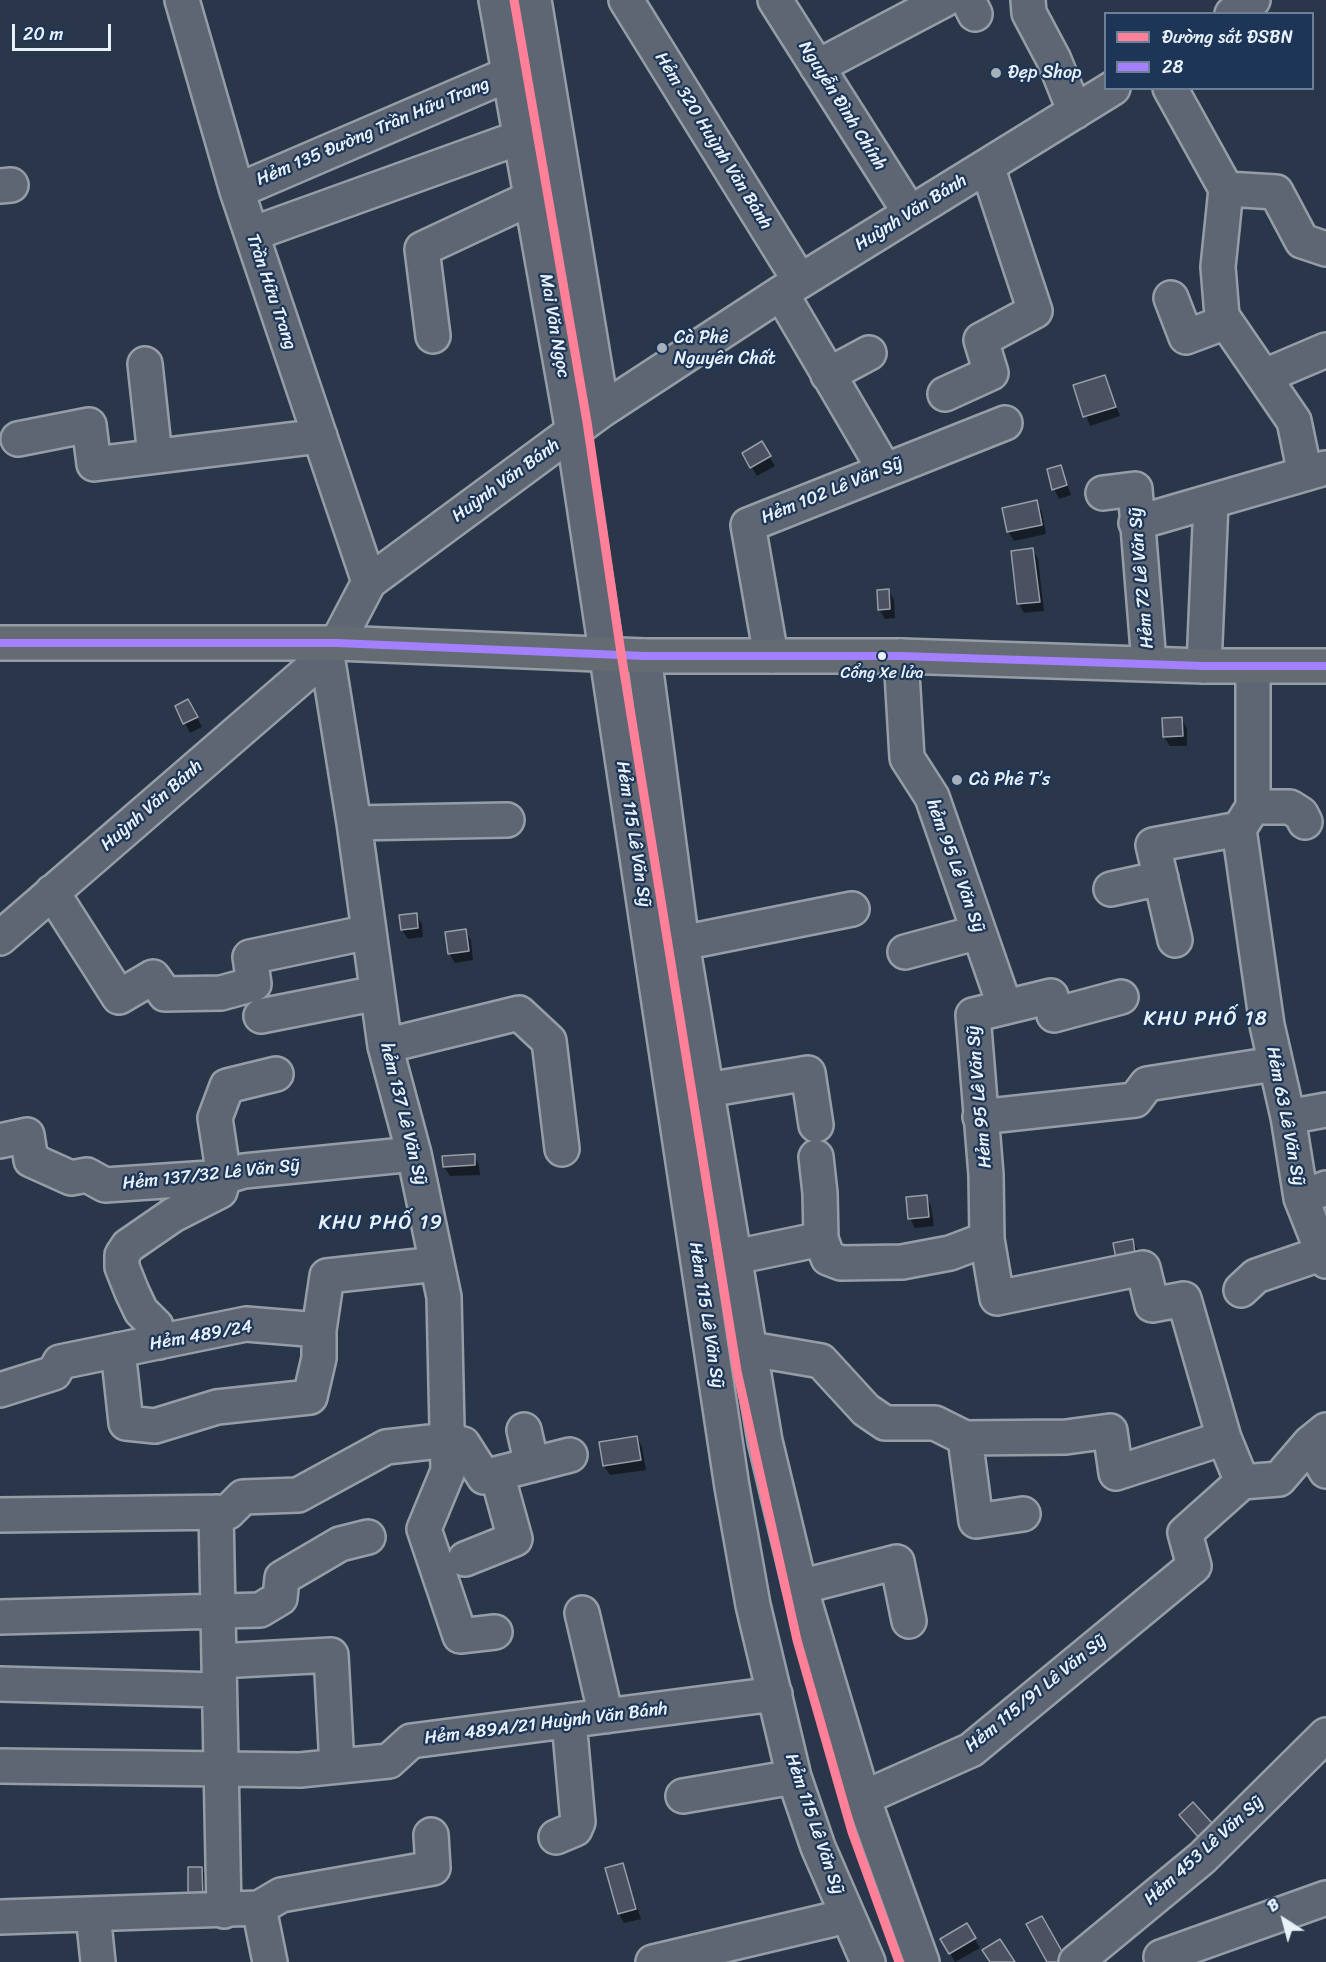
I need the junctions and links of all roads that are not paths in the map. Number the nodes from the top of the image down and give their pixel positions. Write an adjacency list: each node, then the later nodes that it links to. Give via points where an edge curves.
1 (182, 0): 18 (street, Trần Hữu Trang)
2 (496, 0): 11 (street, Mai Văn Ngọc)
3 (534, 0): 33 (street, Mai Văn Ngọc)
4 (626, 0): 23 (street, Hẻm 320 Huỳnh Văn Bánh)
5 (775, 0): 10 (street, Nguyễn Đình Chính)
6 (1028, 0): 14 (street, via 1029,13)
7 (1253, 0): 9 (street)
8 (930, 3): 10 (street)
9 (1235, 12)
10 (818, 67): 20 (street, Nguyễn Đình Chính)
11 (509, 74): 15 (street, Mai Văn Ngọc); 18 (street, Hẻm 135 Đường Trần Hữu Trang)
12 (1110, 90): 14 (street, Huỳnh Văn Bánh)
13 (1171, 90): 17 (street)
14 (1075, 112): 16 (street, Huỳnh Văn Bánh)
15 (520, 136): 19 (street, Mai Văn Ngọc); 21 (street)
16 (987, 166): 20 (street, Huỳnh Văn Bánh); 32 (street, via 1035,311 981,340 991,372)
17 (1226, 189): 22 (street, via 1276,192 1302,241); 25 (street, via 1218,267 1222,316)
18 (237, 191): 21 (street, Trần Hữu Trang)
19 (531, 198): 26 (street, via 422,249); 35 (street, Mai Văn Ngọc)
20 (910, 213): 23 (street, Huỳnh Văn Bánh)
21 (252, 234): 36 (street, Trần Hữu Trang)
22 (1326, 249)
23 (790, 287): 30 (street, Hẻm 320 Huỳnh Văn Bánh); 33 (street, Huỳnh Văn Bánh)
24 (1171, 298): 25 (street, via 1185,337)
25 (1226, 322): 31 (street)
26 (433, 336)
27 (1326, 351): 31 (street)
28 (869, 353): 30 (street)
29 (145, 364): 38 (street)
30 (828, 375): 39 (street, Hẻm 320 Huỳnh Văn Bánh)
31 (1265, 376): 40 (street, via 1294,421)
32 (945, 394)
33 (602, 410): 35 (street, Huỳnh Văn Bánh)
34 (1005, 423): 39 (street, Hẻm 102 Lê Văn Sỹ)
35 (573, 432): 44 (street, Huỳnh Văn Bánh); 47 (street, Mai Văn Ngọc)
36 (320, 436): 38 (street); 44 (street, Trần Hữu Trang)
37 (18, 439): 38 (street, via 89,425 94,464)
38 (155, 456)
39 (884, 470): 49 (street, Hẻm 102 Lê Văn Sỹ, via 748,525)
40 (1316, 471): 42 (street)
41 (1102, 493): 43 (street, Hẻm 72 Lê Văn Sỹ, via 1135,489)
42 (1210, 502): 43 (street); 52 (street)
43 (1136, 523): 51 (street, Hẻm 72 Lê Văn Sỹ)
44 (369, 582): 46 (street, Huỳnh Văn Bánh)
45 (0, 643): 46 (main road)
46 (332, 649): 47 (main road); 58 (street, hẻm 137 Lê Văn Sỹ); 61 (street, Huỳnh Văn Bánh)
47 (604, 652): 48 (main road); 118 (street, Hẻm 115 Lê Văn Sỹ, via 732,1487 753,1605)
48 (644, 656): 49 (main road); 67 (street)
49 (771, 656): 50 (main road)
50 (901, 656): 51 (main road); 64 (street, hẻm 95 Lê Văn Sỹ, via 906,758 932,797)
51 (1149, 663): 52 (main road)
52 (1204, 666): 54 (main road)
53 (1326, 666): 54 (main road)
54 (1253, 667): 55 (street, Hẻm 63 Lê Văn Sỹ)
55 (1246, 818): 57 (street, via 1290,807); 59 (street, via 1153,845); 74 (street, Hẻm 63 Lê Văn Sỹ)
56 (507, 820): 58 (street)
57 (1305, 822)
58 (354, 823): 63 (street, hẻm 137 Lê Văn Sỹ)
59 (1161, 878): 60 (street); 66 (street)
60 (1111, 889)
61 (52, 892): 63 (street, via 118,997 153,977 165,994 221,993 254,984 250,957); 65 (street, Huỳnh Văn Bánh)
62 (852, 909): 67 (street)
63 (369, 932): 69 (street, hẻm 137 Lê Văn Sỹ)
64 (979, 932): 68 (street, Hẻm 95 Lê Văn Sỹ); 71 (street, hẻm 95 Lê Văn Sỹ)
65 (0, 938)
66 (1175, 940)
67 (682, 943): 76 (street)
68 (905, 952)
69 (377, 993): 72 (street); 73 (street, hẻm 137 Lê Văn Sỹ)
70 (1121, 997): 71 (street, Hẻm 95 Lê Văn Sỹ, via 1054,1015 1051,996)
71 (1005, 1007): 78 (street, Hẻm 95 Lê Văn Sỹ, via 973,1015)
72 (261, 1016)
73 (385, 1047): 81 (street, via 519,1013 549,1041); 82 (street, hẻm 137 Lê Văn Sỹ)
74 (1274, 1064): 78 (street, via 1147,1084 1135,1100); 79 (street, Hẻm 63 Lê Văn Sỹ)
75 (276, 1074): 83 (street, via 227,1086 215,1118)
76 (707, 1090): 85 (street, via 808,1073); 87 (street)
77 (1326, 1110): 79 (street)
78 (980, 1117): 86 (street, Hẻm 95 Lê Văn Sỹ)
79 (1288, 1117): 84 (street, Hẻm 63 Lê Văn Sỹ)
80 (0, 1141): 83 (street, Hẻm 137/32 Lê Văn Sỹ, via 27,1135 31,1160 71,1178 87,1175 105,1185)
81 (562, 1149)
82 (414, 1154): 83 (street, Hẻm 137/32 Lê Văn Sỹ, via 244,1171); 89 (street, hẻm 137 Lê Văn Sỹ)
83 (224, 1177): 92 (street, via 220,1191 173,1215 128,1246 122,1255 122,1267 132,1292 141,1311 156,1326)
84 (1313, 1193): 88 (street, Hẻm 63 Lê Văn Sỹ)
85 (821, 1239): 86 (street, via 828,1258 841,1263 902,1262 950,1253); 87 (street)
86 (987, 1239): 98 (street, Hẻm 95 Lê Văn Sỹ, via 997,1298 1143,1268 1152,1305 1184,1299)
87 (735, 1257): 93 (street)
88 (1324, 1257): 90 (street, via 1256,1276)
89 (437, 1264): 91 (street, via 327,1276); 99 (street, hẻm 137 Lê Văn Sỹ, via 444,1298)
90 (1241, 1290)
91 (319, 1330): 92 (street, Hẻm 489/24, via 246,1324); 94 (street, via 319,1358 310,1397 216,1407 155,1426 126,1423)
92 (159, 1341): 94 (street, Hẻm 489/24)
93 (751, 1349): 97 (street, via 821,1360 866,1410 885,1423 935,1423); 110 (street, via 765,1441)
94 (118, 1350): 95 (street, Hẻm 489/24, via 60,1362 54,1372)
95 (0, 1390)
96 (524, 1430): 102 (street)
97 (965, 1438): 98 (street, via 1066,1437 1110,1431 1116,1473); 106 (street, via 976,1521)
98 (1224, 1438): 104 (street)
99 (448, 1440): 103 (street, via 463,1444 484,1477); 105 (street, via 386,1447 298,1495 243,1497); 115 (street, hẻm 137 Lê Văn Sỹ, via 448,1471 424,1529 460,1636)
100 (1321, 1448): 104 (street, via 1279,1479)
101 (570, 1455): 102 (street)
102 (532, 1465): 103 (street)
103 (497, 1474): 109 (street, via 515,1539)
104 (1242, 1482): 127 (street, Hẻm 115/91 Lê Văn Sỹ, via 1185,1533 1194,1566 971,1750)
105 (222, 1512): 107 (street); 111 (street)
106 (1023, 1514)
107 (0, 1515)
108 (368, 1538): 111 (street, via 340,1544 282,1578 280,1598 260,1610)
109 (465, 1559)
110 (800, 1587): 114 (street, via 897,1562); 127 (street)
111 (218, 1611): 113 (street); 116 (street)
112 (582, 1613): 119 (street)
113 (0, 1617)
114 (909, 1621)
115 (495, 1632)
116 (219, 1676): 117 (street); 123 (street, via 331,1655); 124 (street)
117 (0, 1684)
118 (775, 1694): 119 (street, Hẻm 489A/21 Huỳnh Văn Bánh); 125 (street, Hẻm 115 Lê Văn Sỹ)
119 (606, 1716): 120 (street, Hẻm 489A/21 Huỳnh Văn Bánh)
120 (569, 1721): 123 (street, Hẻm 489A/21 Huỳnh Văn Bánh, via 411,1741 389,1761); 129 (street, via 578,1822 575,1829)
121 (1326, 1735): 142 (street, Hẻm 453 Lê Văn Sỹ, via 1202,1858)
122 (0, 1766): 124 (street, Hẻm 489A/21 Huỳnh Văn Bánh)
123 (337, 1766): 124 (street, Hẻm 489A/21 Huỳnh Văn Bánh, via 300,1770)
124 (221, 1769): 132 (street)
125 (794, 1777): 126 (street); 134 (street, Hẻm 115 Lê Văn Sỹ)
126 (683, 1796)
127 (863, 1798): 141 (street)
128 (431, 1835): 131 (street, via 433,1868 281,1895)
129 (556, 1837)
130 (1326, 1898): 136 (street)
131 (259, 1908): 132 (street); 138 (street)
132 (224, 1911): 133 (street)
133 (93, 1914): 135 (street); 137 (street)
134 (847, 1916): 139 (street); 140 (street, Hẻm 115 Lê Văn Sỹ)
135 (0, 1917)
136 (1162, 1959)
137 (98, 1962)
138 (270, 1962)
139 (653, 1962)
140 (868, 1962)
141 (922, 1962)
142 (1076, 1962)

